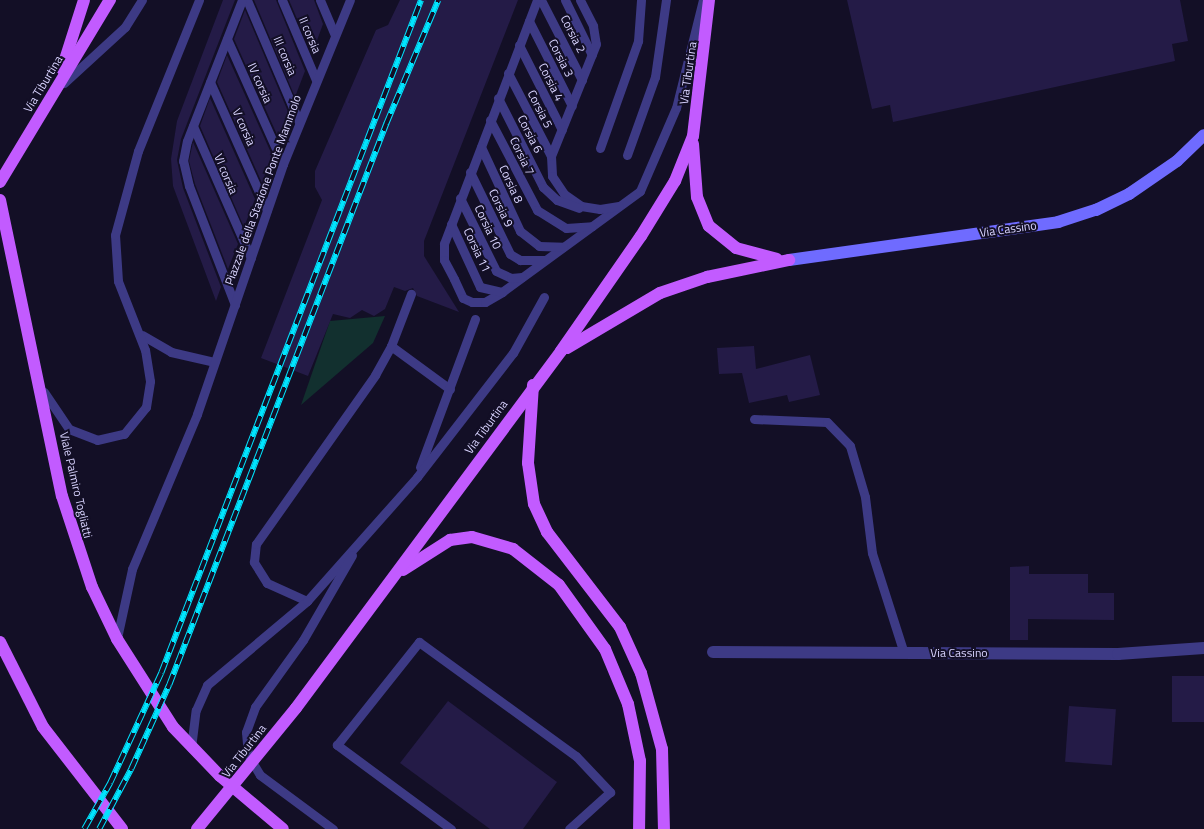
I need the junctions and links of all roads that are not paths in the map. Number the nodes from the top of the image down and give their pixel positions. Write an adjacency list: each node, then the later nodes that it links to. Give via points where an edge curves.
1 (84, 0): 26 (main road)
2 (110, 0): 26 (main road, Via Tiburtina)
3 (142, 0): 26 (lane, via 125,27)
4 (199, 0): 59 (lane, via 138,151 117,220 114,251 118,281)
5 (242, 0): 19 (lane)
6 (248, 0): 30 (lane, III corsia)
7 (282, 0): 23 (lane, II corsia)
8 (320, 0): 18 (lane)
9 (350, 0): 18 (lane, Piazzale della Stazione Ponte Mammolo)
10 (539, 0): 17 (lane); 24 (lane, Corsia 2)
11 (564, 0): 21 (lane)
12 (580, 0): 21 (lane, via 596,33)
13 (641, 0): 36 (lane, via 638,41)
14 (666, 0): 38 (lane, via 655,77)
15 (703, 0): 42 (lane, via 683,86 652,168)
16 (709, 0): 33 (main road, Via Tiburtina)
17 (529, 21): 20 (lane); 28 (lane, Corsia 3)
18 (335, 35): 23 (lane, Piazzale della Stazione Ponte Mammolo)
19 (227, 39): 25 (lane); 39 (lane, IV corsia)
20 (518, 45): 22 (lane); 32 (lane, Corsia 4)
21 (592, 55): 24 (lane)
22 (508, 73): 27 (lane); 37 (lane, Corsia 5)
23 (316, 80): 30 (lane, Piazzale della Stazione Ponte Mammolo)
24 (582, 80): 28 (lane)
25 (210, 82): 31 (lane); 46 (lane, V corsia)
26 (55, 91): 41 (main road, Via Tiburtina)
27 (498, 98): 29 (lane); 45 (lane, Corsia 6, via 540,181 567,205)
28 (572, 106): 32 (lane)
29 (490, 120): 35 (lane); 48 (lane, Corsia 7, via 531,203 547,218 566,228)
30 (299, 122): 39 (lane, Piazzale della Stazione Ponte Mammolo)
31 (193, 126): 50 (lane, VI corsia); 57 (lane, via 184,161 193,198)
32 (562, 130): 37 (lane)
33 (693, 136): 52 (main road, via 694,182 708,226 736,248); 61 (main road, Via Tiburtina, via 664,200)
34 (1203, 137): 52 (street, Via Cassino, via 1177,161 1129,194 1096,210 1058,222)
35 (481, 147): 40 (lane); 49 (lane, Corsia 8, via 520,231 539,246)
36 (600, 148)
37 (550, 156): 45 (lane, Corsia 5, via 552,176 561,191 582,206)
38 (627, 156)
39 (283, 164): 46 (lane, Piazzale della Stazione Ponte Mammolo)
40 (470, 172): 43 (lane); 51 (lane, Corsia 9, via 510,254 530,261)
41 (0, 182)
42 (635, 197): 45 (lane, via 621,205); 48 (lane)
43 (460, 198): 47 (lane); 53 (lane, Corsia 10, via 493,267 504,276)
44 (0, 200): 63 (main road, Viale Palmiro Togliatti)
45 (600, 209)
46 (267, 210): 50 (lane, Piazzale della Stazione Ponte Mammolo)
47 (451, 224): 54 (lane, Corsia 11, via 480,287); 54 (lane, via 444,244 444,260 463,298 484,302)
48 (595, 225): 49 (lane)
49 (564, 247): 51 (lane)
50 (251, 258): 57 (lane, Piazzale della Stazione Ponte Mammolo)
51 (546, 260): 53 (lane)
52 (790, 260): 61 (main road, via 730,272 660,293)
53 (522, 277): 54 (lane)
54 (502, 292)
55 (411, 294): 60 (lane)
56 (544, 297): 67 (lane, via 513,353)
57 (235, 305): 62 (lane, Piazzale della Stazione Ponte Mammolo)
58 (475, 319): 65 (lane)
59 (142, 335): 62 (lane, via 171,352); 63 (lane, via 149,373 148,397 142,417 124,434 97,440 77,435 62,423)
60 (392, 346): 65 (lane); 70 (lane, via 365,391 256,544 254,562 267,583)
61 (561, 352): 64 (main road, Via Tiburtina)
62 (214, 362): 71 (lane, Piazzale della Stazione Ponte Mammolo, via 132,569)
63 (40, 382): 71 (main road, Viale Palmiro Togliatti, via 75,541)
64 (533, 385): 69 (main road, Via Tiburtina); 84 (main road, via 528,463 534,504 547,532 620,627 641,673 662,749)
65 (450, 389): 67 (lane)
66 (754, 419): 75 (lane, via 827,422 850,446 865,497 872,553)
67 (416, 477): 68 (lane)
68 (364, 535): 70 (lane); 80 (lane, via 303,640 255,707 246,732 250,762 260,775)
69 (395, 575): 78 (main road, Via Tiburtina, via 257,757); 83 (main road, via 450,540 472,537 513,549 551,577 597,636 624,691 640,761)
70 (307, 601): 76 (lane, via 207,684 196,710)
71 (117, 639): 76 (main road, Viale Palmiro Togliatti, via 164,716)
72 (0, 642): 77 (main road, via 43,727)
73 (1204, 648): 75 (street, Via Cassino, via 1118,654)
74 (713, 652): 75 (street, Via Cassino)
75 (904, 653)
76 (192, 748): 79 (main road, Viale Palmiro Togliatti)
77 (122, 829)
78 (197, 829)
79 (283, 829)
80 (333, 829)
81 (451, 829): 82 (lane, via 338,745 419,642 576,756 610,792)
82 (569, 829)
83 (639, 829)
84 (664, 829)

